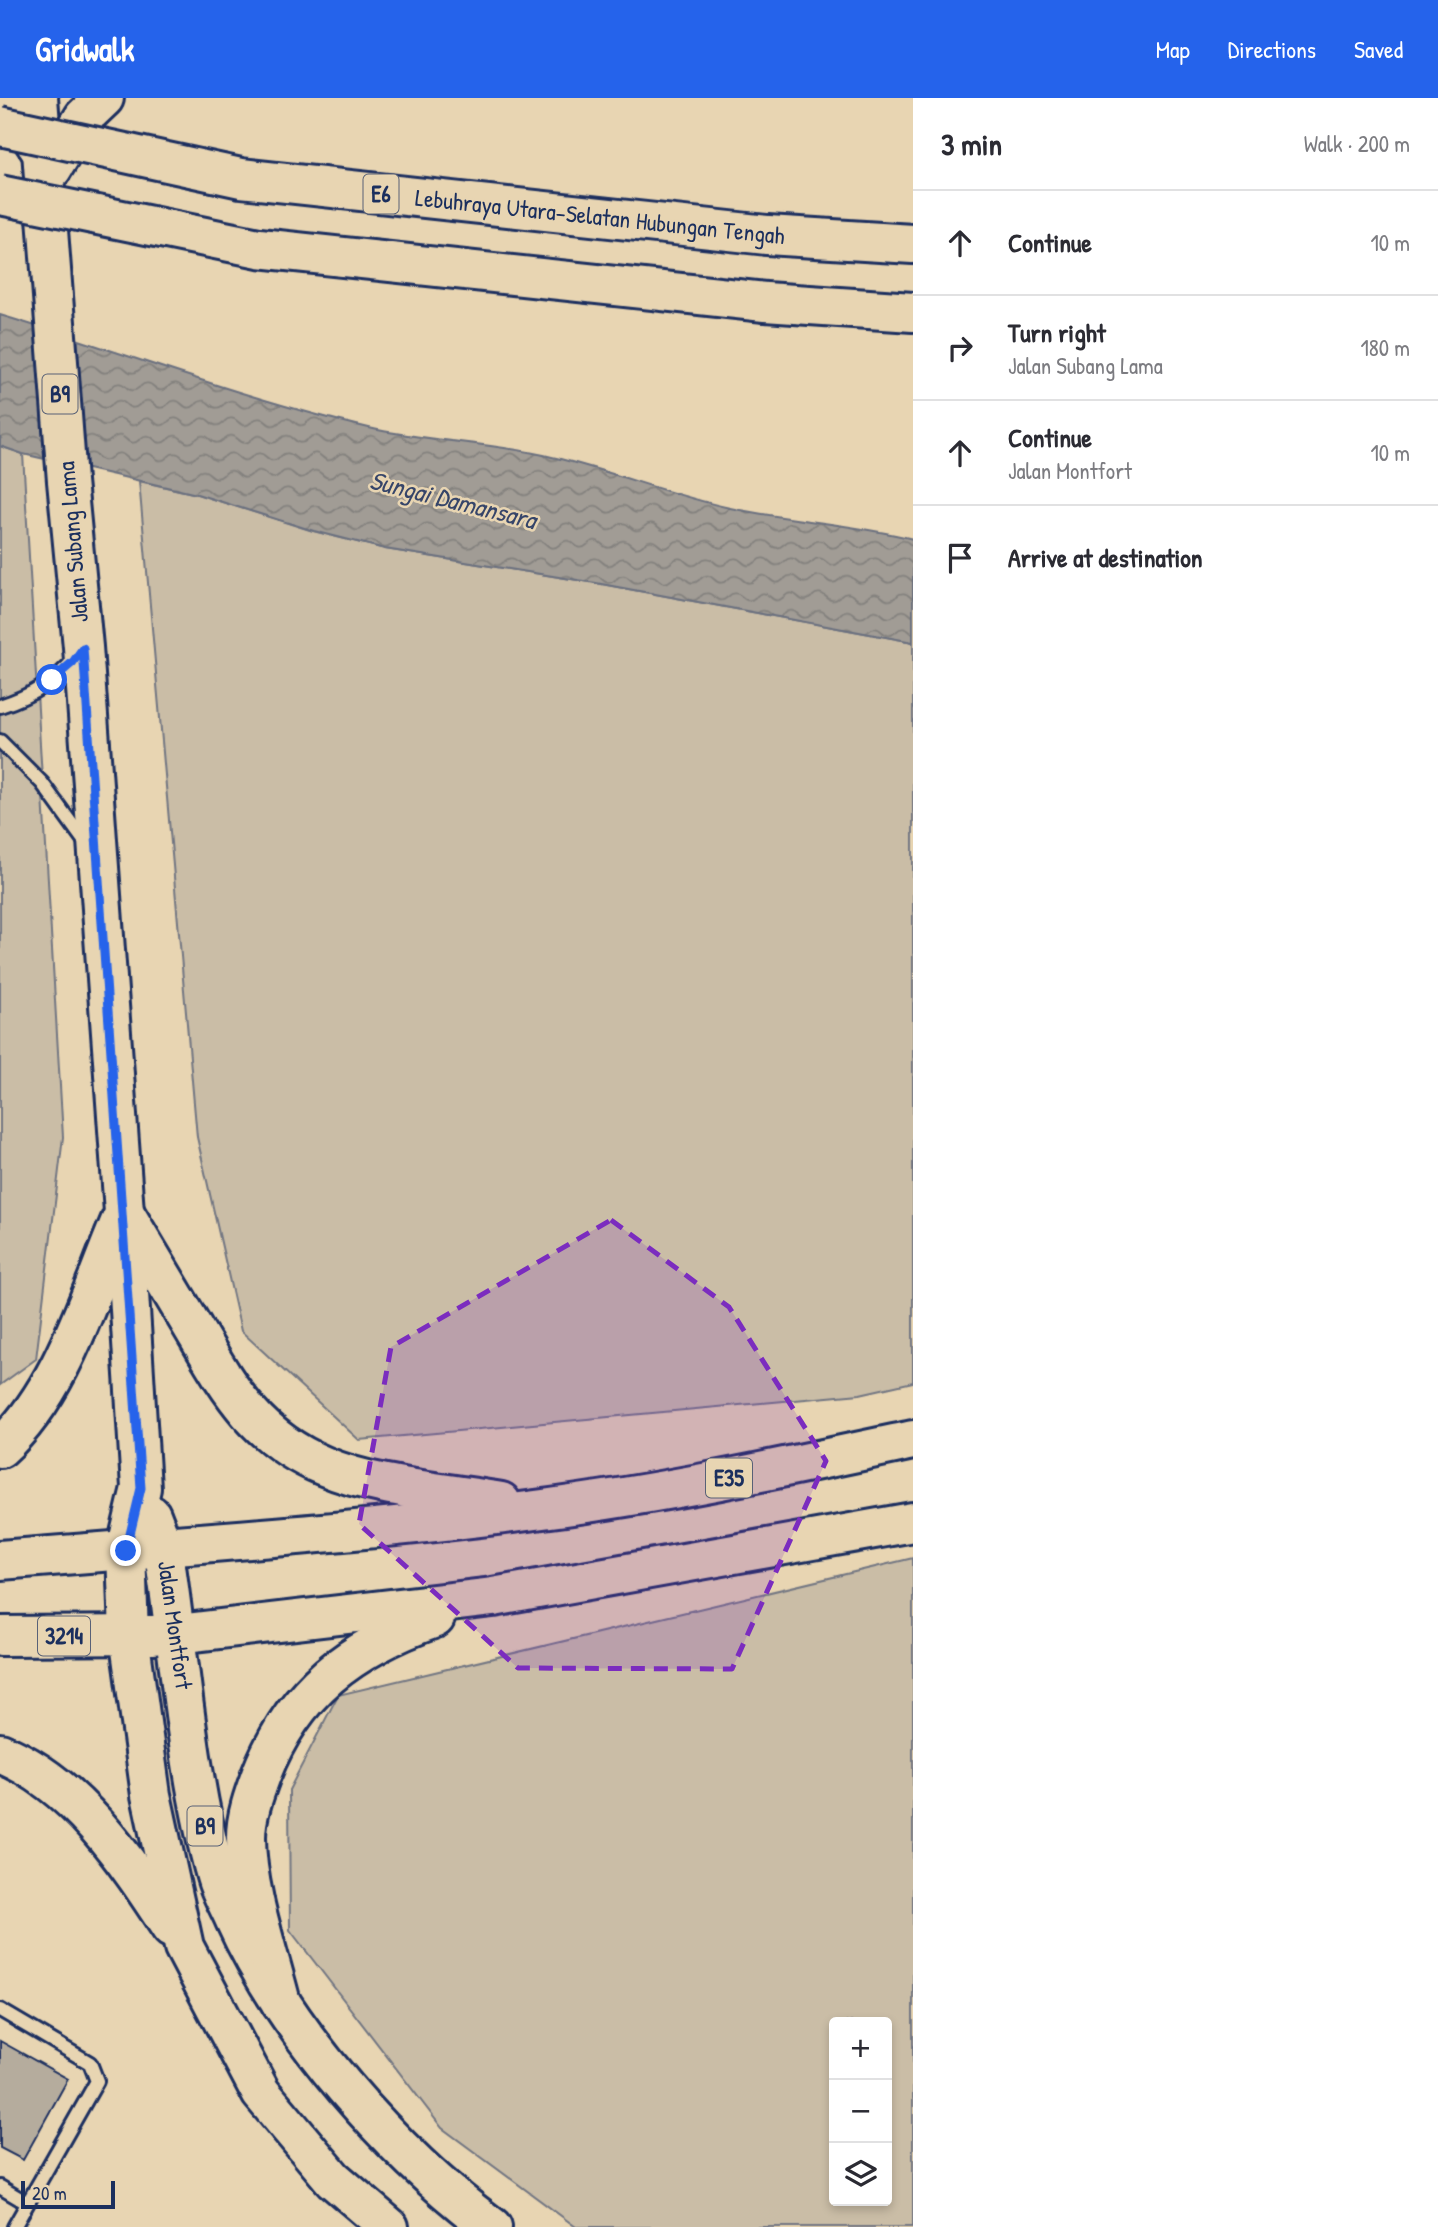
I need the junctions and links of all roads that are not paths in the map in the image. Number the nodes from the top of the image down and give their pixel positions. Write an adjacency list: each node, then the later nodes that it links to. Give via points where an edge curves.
1 (5, 98): 5 (main road)
2 (38, 98): 5 (main road, Jalan Subang Lama / B9)
3 (104, 98): 5 (main road)
4 (0, 126): 7 (main road, Lebuhraya Utara–Selatan Hubungan Tengah / E6, bridge, via 240,178 767,235)
5 (43, 167): 9 (main road, Jalan Subang Lama / B9)
6 (0, 195): 8 (main road, bridge, via 259,248 765,303)
7 (913, 244)
8 (913, 312)
9 (83, 648): 10 (lane, via 52,680 22,699); 12 (main road, Jalan Subang Lama / B9)
10 (0, 706)
11 (0, 741): 12 (lane, via 42,783)
12 (99, 863): 13 (main road, Jalan Subang Lama / B9)
13 (124, 1212): 15 (main road, via 57,1371 36,1408); 16 (main road, Jalan Subang Lama / B9); 17 (main road, via 222,1380 262,1428 290,1449 325,1467 372,1479)
14 (913, 1440): 17 (main road, E35, via 767,1471)
15 (0, 1448)
16 (141, 1488): 19 (main road, Jalan Montfort / B9); 20 (main road, Jalan Montfort / B9)
17 (544, 1509): 19 (main road)
18 (913, 1522): 22 (main road)
19 (163, 1546): 20 (main road); 23 (main road, Jalan Montfort / B9)
20 (126, 1551): 21 (main road); 24 (main road, Jalan Montfort / B9)
21 (0, 1560)
22 (493, 1597): 23 (main road); 28 (main road, via 395,1632 352,1658 319,1682 282,1730 253,1796 246,1833 247,1861)
23 (177, 1634): 24 (main road, 3214); 28 (main road, Jalan Montfort / B9, via 197,1791 216,1879 247,1948)
24 (129, 1635): 25 (main road, 3214); 27 (main road, Jalan Montfort / B9, via 151,1795)
25 (0, 1636)
26 (0, 1753): 27 (main road, via 74,1799 144,1886)
27 (184, 1947): 33 (main road, Jalan Montfort / B9, via 261,2093 333,2179)
28 (281, 2003): 34 (main road, Jalan Montfort / B9, via 381,2130)
29 (0, 2010): 31 (lane, via 90,2063 97,2081)
30 (0, 2187): 31 (lane)
31 (27, 2203): 32 (lane)
32 (14, 2227)
33 (389, 2227)
34 (492, 2227)

